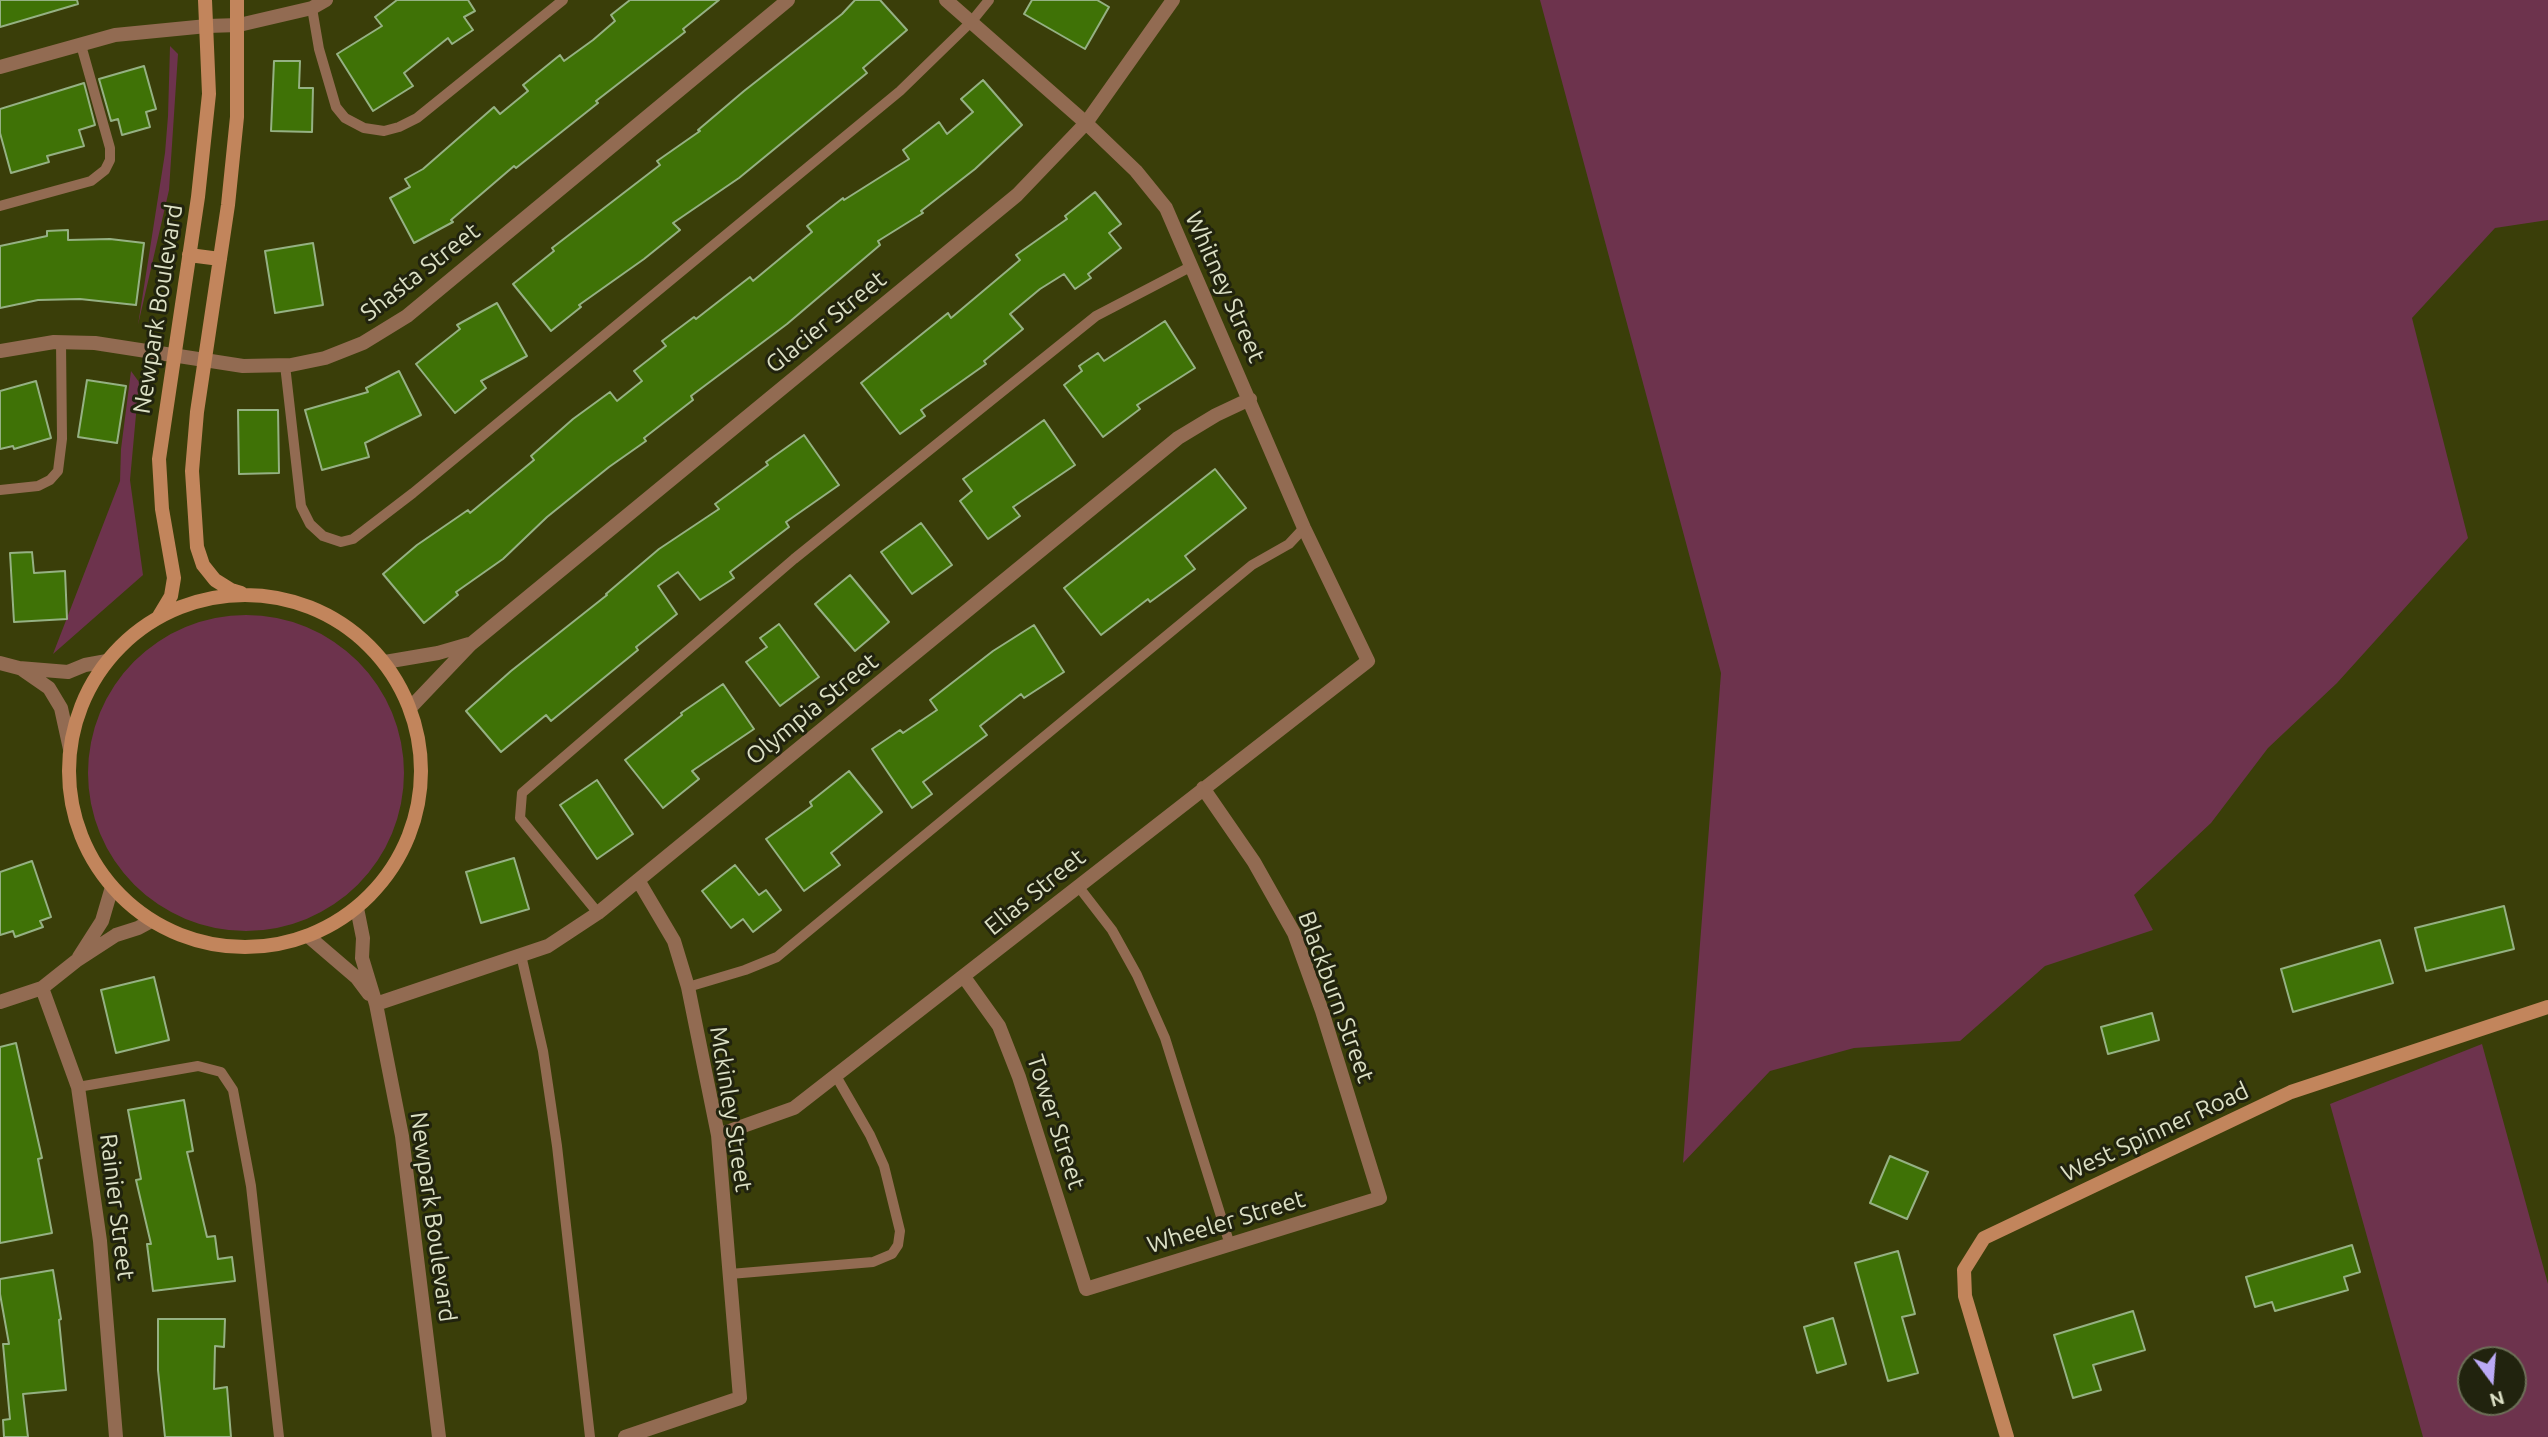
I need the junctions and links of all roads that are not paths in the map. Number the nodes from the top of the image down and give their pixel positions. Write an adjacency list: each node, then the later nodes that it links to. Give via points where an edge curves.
1 (205, 0): 12 (street, Newpark Boulevard)
2 (237, 0): 11 (street)
3 (326, 0): 9 (street)
4 (563, 0): 9 (lane, via 417,118 384,131 364,128 336,107)
5 (788, 0): 24 (street, Shasta Street, via 407,316 363,343 325,358)
6 (946, 0): 10 (street, Whitney Street)
7 (989, 0): 10 (lane)
8 (1173, 0): 15 (street, Glacier Street)
9 (312, 8): 11 (street)
10 (972, 21): 15 (street, Whitney Street); 24 (lane, via 900,91 353,539 341,542 323,536 301,506)
11 (239, 25): 12 (street); 18 (street, via 237,117)
12 (207, 26): 13 (street, via 115,35); 17 (street, Newpark Boulevard, via 209,94)
13 (81, 45): 14 (street); 16 (lane, via 110,148 105,170 91,181)
14 (0, 67)
15 (1086, 123): 19 (street, Whitney Street, via 1166,208); 30 (street, Glacier Street, via 1017,195)
16 (0, 206)
17 (189, 255): 18 (street); 22 (street, Newpark Boulevard)
18 (220, 259): 23 (street)
19 (1192, 267): 25 (street, Whitney Street); 43 (lane, via 1096,316 794,559 522,793 520,818)
20 (61, 342): 21 (street, Shasta Street); 22 (street, Shasta Street); 26 (lane, via 58,471 38,486)
21 (0, 351)
22 (174, 356): 23 (street, Shasta Street); 29 (street, Newpark Boulevard, via 159,459 174,578 171,596)
23 (205, 360): 24 (street, Shasta Street, via 243,366); 28 (street, via 192,471 197,547 215,580)
24 (285, 365)
25 (1250, 399): 27 (street, Whitney Street); 39 (street, Olympia Street, via 1178,438)
26 (0, 490)
27 (1304, 528): 32 (street, Whitney Street); 49 (lane, via 1289,544 1252,565 776,957)
28 (250, 594): 29 (street, via 186,605); 34 (street, via 311,607 339,621)
29 (156, 619): 31 (street)
30 (471, 644): 34 (street, Glacier Street); 36 (street, Glacier Street)
31 (107, 661): 35 (street, via 68,672); 37 (street, via 82,702)
32 (1368, 661): 38 (street, Elias Street)
33 (0, 663): 35 (street)
34 (386, 663): 36 (street)
35 (19, 668): 37 (street, via 47,685 61,708)
36 (411, 707): 42 (street, via 421,750 421,794 410,837 388,876)
37 (70, 749): 41 (street, via 70,798 85,846)
38 (1203, 788): 40 (street, Elias Street); 57 (street, Blackburn Street, via 1254,862 1294,933)
39 (638, 880): 43 (street, Olympia Street); 49 (street, Mckinley Street, via 674,941)
40 (1078, 886): 48 (street, Elias Street); 58 (lane, via 1112,930 1165,1038)
41 (112, 887): 44 (street); 47 (street, via 102,921)
42 (357, 908): 45 (street); 52 (street, Newpark Boulevard, via 362,958)
43 (598, 913): 46 (street, Olympia Street, via 548,946)
44 (151, 921): 45 (street, via 188,938 228,947 268,946); 47 (street, via 116,935)
45 (308, 936): 52 (street, Newpark Boulevard, via 356,978)
46 (521, 955): 52 (street, Olympia Street); 64 (lane, via 549,1091)
47 (76, 961): 50 (street)
48 (964, 977): 54 (street, Elias Street); 60 (street, Tower Street, via 999,1026 1019,1077)
49 (688, 987): 56 (street, Mckinley Street)
50 (42, 988): 51 (street); 55 (street, Rainier Street)
51 (0, 1002)
52 (376, 1004): 63 (street, Newpark Boulevard, via 402,1136)
53 (2548, 1007): 66 (street, West Spinner Road, via 2291,1092 1984,1238 1964,1270 1965,1296)
54 (836, 1076): 56 (street, Elias Street, via 794,1108); 59 (lane, via 884,1166 900,1231 898,1245 892,1254 873,1262)
55 (78, 1087): 61 (street, Rainier Street, via 100,1241); 62 (lane, via 198,1066 221,1072 233,1090 251,1186)
56 (718, 1135): 59 (street, Mckinley Street)
57 (1380, 1198): 58 (street, Wheeler Street)
58 (1230, 1245): 60 (street, Wheeler Street)
59 (730, 1274): 65 (street, Mckinley Street, via 740,1398)
60 (1086, 1289)
61 (116, 1437)
62 (279, 1437)
63 (439, 1437)
64 (590, 1437)
65 (625, 1437)
66 (2007, 1437)

